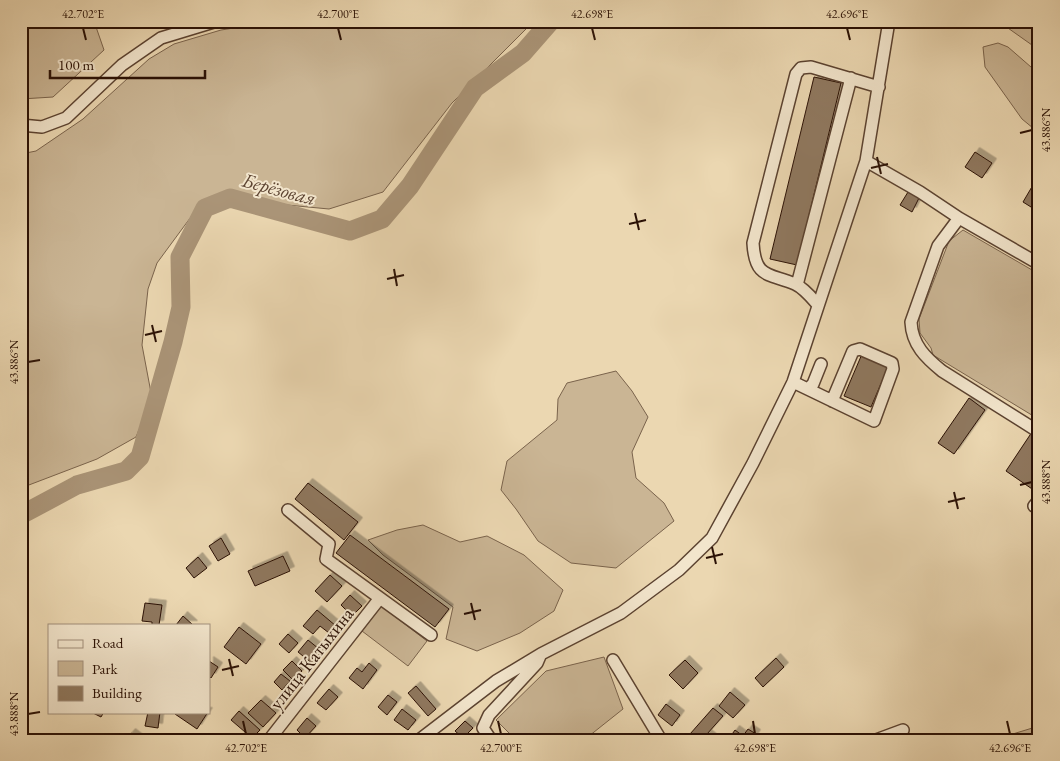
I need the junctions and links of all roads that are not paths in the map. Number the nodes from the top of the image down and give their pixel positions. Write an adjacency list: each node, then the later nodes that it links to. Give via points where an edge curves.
1 (217, 21): 5 (street, via 161,38 122,65 66,118 42,127)
2 (889, 21): 4 (street)
3 (851, 78): 4 (street); 9 (street); 9 (street, via 811,66 801,68 796,74 753,243 759,268 768,276)
4 (879, 86): 6 (street)
5 (21, 125)
6 (868, 161): 7 (street); 10 (street)
7 (959, 218): 8 (street); 15 (street, via 938,246 911,322 912,332 928,360)
8 (1039, 264)
9 (797, 285): 10 (street)
10 (818, 305): 12 (street)
11 (821, 364): 13 (street)
12 (793, 382): 13 (street); 19 (street, via 712,538 679,570 621,613)
13 (808, 389): 14 (street)
14 (832, 401): 14 (street, via 874,421 893,369 892,363 860,349 853,351)
15 (1039, 432)
16 (288, 510): 17 (street, via 329,544 326,559)
17 (380, 598): 18 (street); 22 (street, улица Катыхина)
18 (431, 635)
19 (541, 654): 23 (street, via 496,681); 24 (street, via 537,663 489,715 483,728)
20 (613, 660): 25 (street)
21 (903, 730): 26 (street)
22 (269, 740)
23 (419, 740)
24 (491, 740)
25 (660, 740)
26 (876, 740)

